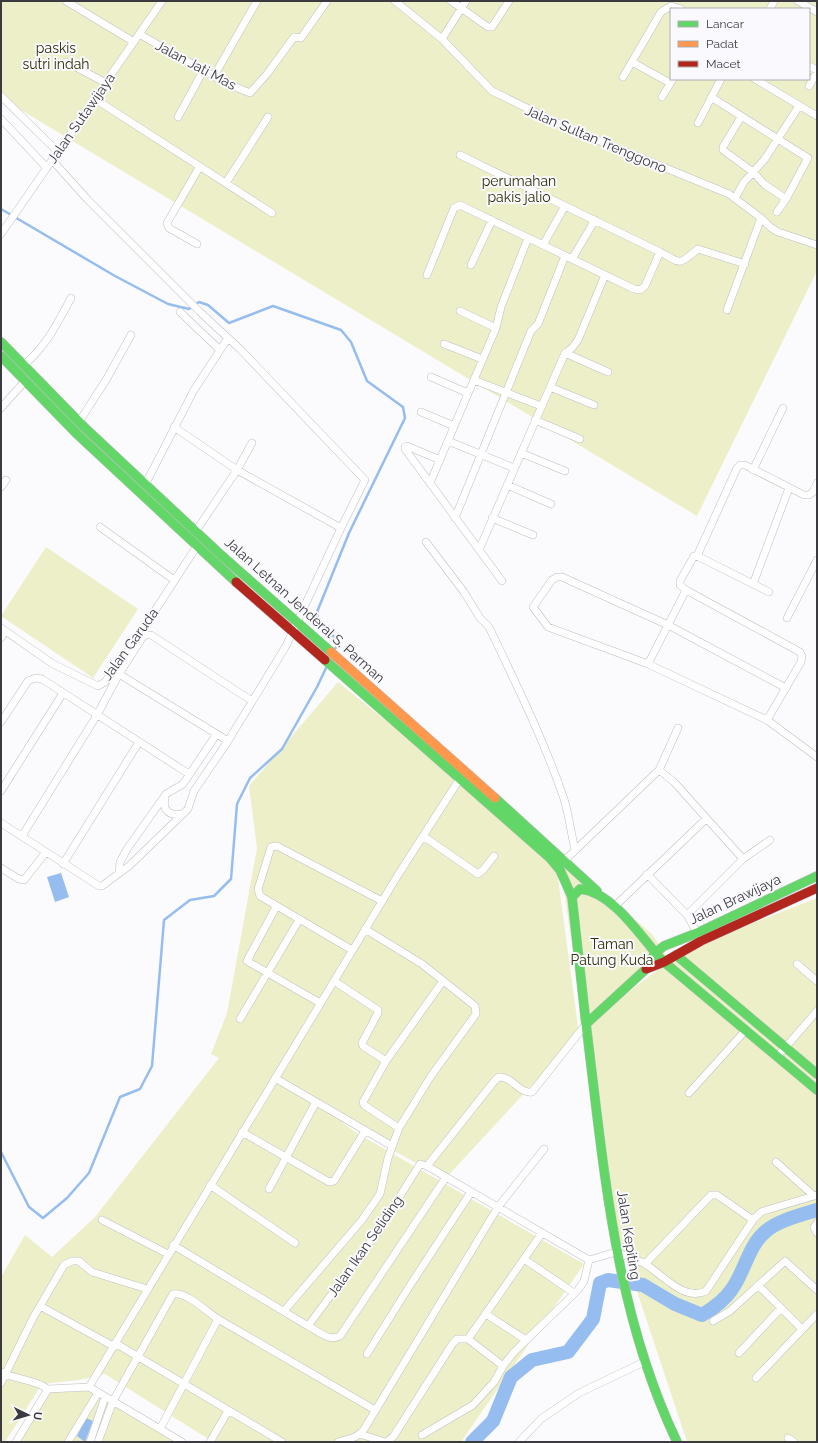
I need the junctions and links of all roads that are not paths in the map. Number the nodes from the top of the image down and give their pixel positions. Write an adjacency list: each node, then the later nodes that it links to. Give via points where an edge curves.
1 (66, 1): 14 (street)
2 (162, 1): 12 (street, Jalan Sutawijaya)
3 (257, 1): 19 (street)
4 (327, 1): 19 (street, Jalan Jati Mas, via 306,33 301,38 294,37 252,92 247,93)
5 (395, 1): 13 (street, Jalan Sultan Trenggono)
6 (451, 1): 9 (street)
7 (509, 1): 9 (street, via 492,27 488,27)
8 (798, 1): 11 (street)
9 (464, 4): 13 (street)
10 (678, 8): 16 (street, via 671,6 661,12)
11 (814, 10)
12 (139, 34): 14 (street, Jalan Sutawijaya); 17 (street, Jalan Jati Mas)
13 (442, 39): 45 (street, Jalan Sultan Trenggono, via 484,85 500,96 568,128)
14 (134, 42): 24 (street, Jalan Sutawijaya)
15 (66, 62): 24 (street)
16 (632, 62): 20 (street); 23 (street)
17 (203, 71): 19 (street, Jalan Jati Mas); 33 (street)
18 (817, 71): 25 (street)
19 (214, 76)
20 (623, 77)
21 (720, 80): 28 (street)
22 (757, 80): 30 (street)
23 (671, 81): 27 (street)
24 (106, 82): 29 (street, Jalan Sutawijaya)
25 (809, 86)
26 (1, 96): 38 (street)
27 (662, 97)
28 (711, 97): 31 (street); 36 (street)
29 (95, 98): 38 (street, Jalan Sutawijaya); 41 (street)
30 (799, 106): 32 (street); 37 (street)
31 (741, 116): 37 (street); 43 (street, via 723,150)
32 (817, 116)
33 (178, 117)
34 (268, 117): 44 (street)
35 (1, 119): 42 (street)
36 (698, 123)
37 (779, 138): 43 (street); 46 (street, via 808,158)
38 (58, 152): 40 (street, Jalan Sutawijaya)
39 (460, 155): 47 (street)
40 (52, 160): 42 (street, Jalan Sutawijaya); 70 (street, via 87,199)
41 (200, 166): 44 (street); 55 (street, via 167,223 169,228)
42 (47, 168): 53 (street, Jalan Sutawijaya)
43 (748, 177): 45 (street); 46 (street)
44 (226, 183): 49 (street)
45 (735, 198): 50 (street, Jalan Sultan Trenggono)
46 (786, 199): 48 (street)
47 (565, 206): 52 (street); 56 (street)
48 (777, 212)
49 (272, 213)
50 (761, 218): 57 (street, Jalan Sultan Trenggono, via 778,232); 60 (street)
51 (492, 220): 54 (street); 61 (street); 62 (street, via 460,205 454,208)
52 (594, 220): 58 (street); 59 (street)
53 (1, 234)
54 (528, 238): 56 (street); 68 (street, via 501,307)
55 (197, 244)
56 (543, 245): 59 (street)
57 (817, 245)
58 (660, 252): 60 (street, via 675,262 680,262 698,249); 63 (street, via 645,286 640,290)
59 (568, 258): 63 (street); 83 (street, via 538,324 531,331)
60 (745, 264): 65 (street)
61 (472, 265)
62 (427, 275)
63 (605, 275): 74 (street, via 578,340)
64 (71, 298): 77 (street, via 40,351)
65 (727, 310)
66 (460, 311): 68 (street)
67 (180, 312): 73 (street)
68 (496, 328): 76 (street)
69 (131, 335): 91 (street)
70 (228, 338): 73 (street); 115 (street, via 365,479)
71 (1, 342): 77 (main road, Jalan Letnan Jenderal S. Parman)
72 (444, 344): 76 (street)
73 (220, 350): 93 (street)
74 (565, 354): 78 (street); 82 (street)
75 (1, 356): 80 (main road, Jalan Letnan Jenderal S. Parman)
76 (482, 359): 81 (street)
77 (24, 365): 91 (main road, Jalan Letnan Jenderal S. Parman)
78 (608, 372)
79 (431, 377): 84 (street)
80 (26, 380): 87 (street); 119 (main road, Jalan Letnan Jenderal S. Parman, via 77,434)
81 (474, 380): 83 (street); 84 (street)
82 (550, 387): 85 (street); 86 (street)
83 (506, 392): 86 (street); 98 (street)
84 (468, 393): 92 (street)
85 (594, 405)
86 (541, 406): 90 (street)
87 (1, 408)
88 (782, 408): 102 (street)
89 (421, 412): 92 (street)
90 (535, 420): 94 (street); 97 (street)
91 (79, 422): 107 (main road, Jalan Letnan Jenderal S. Parman)
92 (454, 426): 95 (street)
93 (174, 427): 101 (street); 107 (street)
94 (580, 439)
95 (448, 441): 98 (street); 99 (street)
96 (252, 443): 101 (street)
97 (521, 453): 100 (street); 103 (street)
98 (481, 454): 100 (street); 112 (street)
99 (440, 460): 106 (street); 106 (street, via 405,447)
100 (514, 468): 108 (street)
101 (237, 470): 115 (street); 116 (street)
102 (753, 470): 110 (street); 121 (street, via 744,465 737,468)
103 (566, 472)
104 (6, 480): 109 (street)
105 (817, 482): 110 (street, via 809,495)
106 (430, 483): 112 (street)
107 (145, 485): 116 (main road, Jalan Letnan Jenderal S. Parman)
108 (507, 485): 111 (street); 113 (street)
109 (1, 487)
110 (789, 488): 125 (street)
111 (551, 504)
112 (455, 518): 120 (street)
113 (492, 518): 117 (street); 120 (street)
114 (100, 526): 123 (street)
115 (341, 528): 129 (street)
116 (196, 531): 129 (main road, Jalan Letnan Jenderal S. Parman)
117 (533, 535)
118 (426, 542): 159 (street, via 464,592 482,621 490,627 537,729 564,800)
119 (197, 546): 123 (street, Jalan Garuda); 132 (main road, Jalan Letnan Jenderal S. Parman)
120 (478, 550): 124 (street)
121 (697, 556): 125 (street); 126 (street, via 694,556 680,582)
122 (817, 560): 128 (street)
123 (174, 580): 131 (street, Jalan Garuda, via 105,682 98,686 53,664)
124 (502, 581)
125 (753, 584): 127 (street)
126 (686, 590): 130 (street); 137 (street, via 800,652 801,662)
127 (769, 592)
128 (787, 618)
129 (298, 624): 132 (street); 136 (main road, Jalan Letnan Jenderal S. Parman)
130 (668, 625): 134 (street); 134 (street, via 562,577 552,580 535,602 535,612 548,627); 137 (street)
131 (3, 630): 133 (street)
132 (293, 634): 136 (main road, Jalan Letnan Jenderal S. Parman); 139 (street)
133 (1, 638)
134 (648, 664): 141 (street)
135 (119, 674): 139 (street, via 142,638 146,635 151,636); 140 (street); 144 (street)
136 (353, 678): 150 (main road, Jalan Letnan Jenderal S. Parman); 163 (main road, Jalan Letnan Jenderal S. Parman)
137 (786, 688): 141 (street)
138 (63, 693): 140 (street); 142 (street, via 42,679 32,678); 151 (street)
139 (252, 701): 145 (street)
140 (98, 715): 146 (street); 156 (street)
141 (767, 720): 147 (street)
142 (1, 722)
143 (678, 728): 148 (street)
144 (216, 735): 145 (street); 149 (street)
145 (228, 741): 153 (street, via 194,791 188,808)
146 (139, 742): 149 (street); 164 (street)
147 (817, 757)
148 (659, 770): 154 (street, via 674,782); 159 (street)
149 (190, 774): 152 (street)
150 (459, 780): 157 (street); 171 (main road, Jalan Letnan Jenderal S. Parman, via 550,858 560,870)
151 (1, 791)
152 (165, 797): 153 (street, via 164,807 167,811 171,814); 166 (street, via 127,849 120,862)
153 (182, 814): 166 (street)
154 (706, 819): 162 (street); 167 (street)
155 (1, 823): 156 (street)
156 (22, 836): 160 (street)
157 (423, 836): 161 (street, via 478,874); 172 (street)
158 (770, 840): 162 (street)
159 (575, 850): 163 (street)
160 (46, 852): 164 (street); 165 (street, via 24,880)
161 (494, 856)
162 (743, 859): 175 (street)
163 (566, 860): 170 (main road, Jalan Letnan Jenderal S. Parman)
164 (63, 864): 166 (street, via 101,887)
165 (1, 868)
166 (119, 873)
167 (648, 874): 174 (street); 175 (street)
168 (817, 876): 179 (main road, Jalan Brawijaya)
169 (817, 888): 179 (main road, Jalan Brawijaya)
170 (597, 892): 171 (main road, via 581,888 574,891); 174 (main road, Jalan Letnan Jenderal S. Parman)
171 (572, 897): 194 (main road, Jalan Kepiting)
172 (382, 901): 173 (street, via 274,845 271,847 258,892); 177 (street)
173 (276, 907): 176 (street); 187 (street, via 247,959 248,963)
174 (614, 907): 178 (main road, Jalan Letnan Jenderal S. Parman)
175 (687, 915): 179 (street)
176 (300, 920): 181 (street); 187 (street)
177 (365, 929): 181 (street); 189 (street, via 422,964)
178 (640, 933): 180 (main road); 182 (main road)
179 (699, 937): 180 (main road, Jalan Brawijaya); 183 (main road, Jalan Brawijaya)
180 (664, 946): 182 (main road, Jalan Brawijaya); 183 (main road)
181 (352, 950): 188 (street)
182 (655, 953): 184 (main road); 186 (main road)
183 (676, 955): 184 (main road, Jalan Brawijaya); 196 (main road)
184 (664, 962): 186 (main road, Jalan Brawijaya); 195 (main road)
185 (797, 964): 190 (street)
186 (646, 970): 194 (main road)
187 (268, 974): 191 (street); 193 (street)
188 (334, 981): 191 (street); 198 (street, via 378,1010 362,1043)
189 (443, 981): 198 (street); 204 (street, via 475,1006 476,1014 431,1076)
190 (817, 981)
191 (320, 1003): 200 (street)
192 (817, 1011): 196 (street)
193 (240, 1019)
194 (586, 1024): 211 (street, via 532,1092 525,1092 506,1078 496,1079); 225 (main road, Jalan Kepiting)
195 (745, 1031): 197 (main road); 202 (street)
196 (786, 1048): 197 (street); 199 (main road)
197 (778, 1056): 201 (main road)
198 (386, 1061): 204 (street, via 363,1102)
199 (817, 1074)
200 (275, 1078): 203 (street); 206 (street)
201 (817, 1090)
202 (689, 1093)
203 (316, 1102): 205 (street); 209 (street)
204 (399, 1128): 207 (street)
205 (365, 1131): 207 (street); 209 (street, via 334,1181 325,1180)
206 (242, 1132): 209 (street); 213 (street)
207 (392, 1146): 236 (street, via 380,1194 362,1220)
208 (544, 1149): 217 (street)
209 (286, 1158): 214 (street)
210 (776, 1162): 216 (street)
211 (427, 1166): 212 (street); 241 (street, Jalan Ikan Seliding, via 420,1164 377,1233)
212 (446, 1177): 215 (street); 241 (street, via 340,1336 328,1338)
213 (210, 1185): 223 (street); 224 (street)
214 (269, 1189)
215 (471, 1192): 217 (street); 247 (street)
216 (816, 1196): 219 (street, via 761,1212)
217 (498, 1207): 221 (street); 260 (street)
218 (102, 1220): 226 (street)
219 (753, 1220): 229 (street, via 717,1195 711,1195); 229 (street, via 706,1291 683,1291)
220 (817, 1223): 222 (street, via 814,1227)
221 (542, 1233): 227 (street); 228 (street)
222 (817, 1233)
223 (295, 1243)
224 (173, 1245): 226 (street); 236 (street)
225 (616, 1252): 228 (street); 229 (street); 249 (main road, Jalan Kepiting, via 623,1290)
226 (168, 1254): 231 (street)
227 (524, 1259): 233 (street); 237 (street)
228 (589, 1260): 233 (street, via 584,1281)
229 (645, 1264)
230 (758, 1285): 232 (street, via 780,1263 786,1261); 235 (street); 240 (street, via 730,1311)
231 (147, 1289): 234 (street, via 92,1272 75,1261 64,1265); 245 (street)
232 (817, 1290)
233 (574, 1293): 244 (street)
234 (40, 1306): 245 (street); 251 (street)
235 (781, 1308): 242 (street); 246 (street)
236 (284, 1311): 241 (street)
237 (486, 1314): 243 (street); 244 (street)
238 (817, 1314): 242 (street)
239 (218, 1320): 248 (street, via 187,1297 180,1293 173,1294); 254 (street); 260 (street)
240 (713, 1321)
241 (308, 1326)
242 (802, 1329): 252 (street)
243 (468, 1339): 250 (street); 273 (street, via 457,1339 453,1343 393,1437)
244 (526, 1340): 250 (street)
245 (114, 1345): 248 (street); 255 (street)
246 (739, 1353)
247 (367, 1354)
248 (138, 1357): 254 (street); 259 (street)
249 (644, 1362): 274 (street, via 579,1393 541,1420); 275 (main road, Jalan Kepiting)
250 (503, 1366): 264 (street, via 494,1382 473,1405)
251 (3, 1374): 253 (street); 256 (street, via 37,1382)
252 (756, 1378)
253 (1, 1383)
254 (183, 1384): 261 (street); 262 (street)
255 (89, 1387): 256 (street); 257 (street)
256 (48, 1389): 265 (street)
257 (98, 1393): 258 (street); 266 (street)
258 (105, 1397): 259 (street); 267 (street)
259 (113, 1401): 262 (street); 268 (street)
260 (375, 1410): 263 (street)
261 (228, 1411): 270 (street); 271 (street)
262 (160, 1429): 269 (street)
263 (360, 1434): 272 (street); 273 (street)
264 (422, 1435)
265 (16, 1442)
266 (68, 1442)
267 (90, 1442)
268 (98, 1442)
269 (182, 1442)
270 (210, 1442)
271 (282, 1442)
272 (338, 1442)
273 (386, 1442)
274 (519, 1442)
275 (677, 1442)

